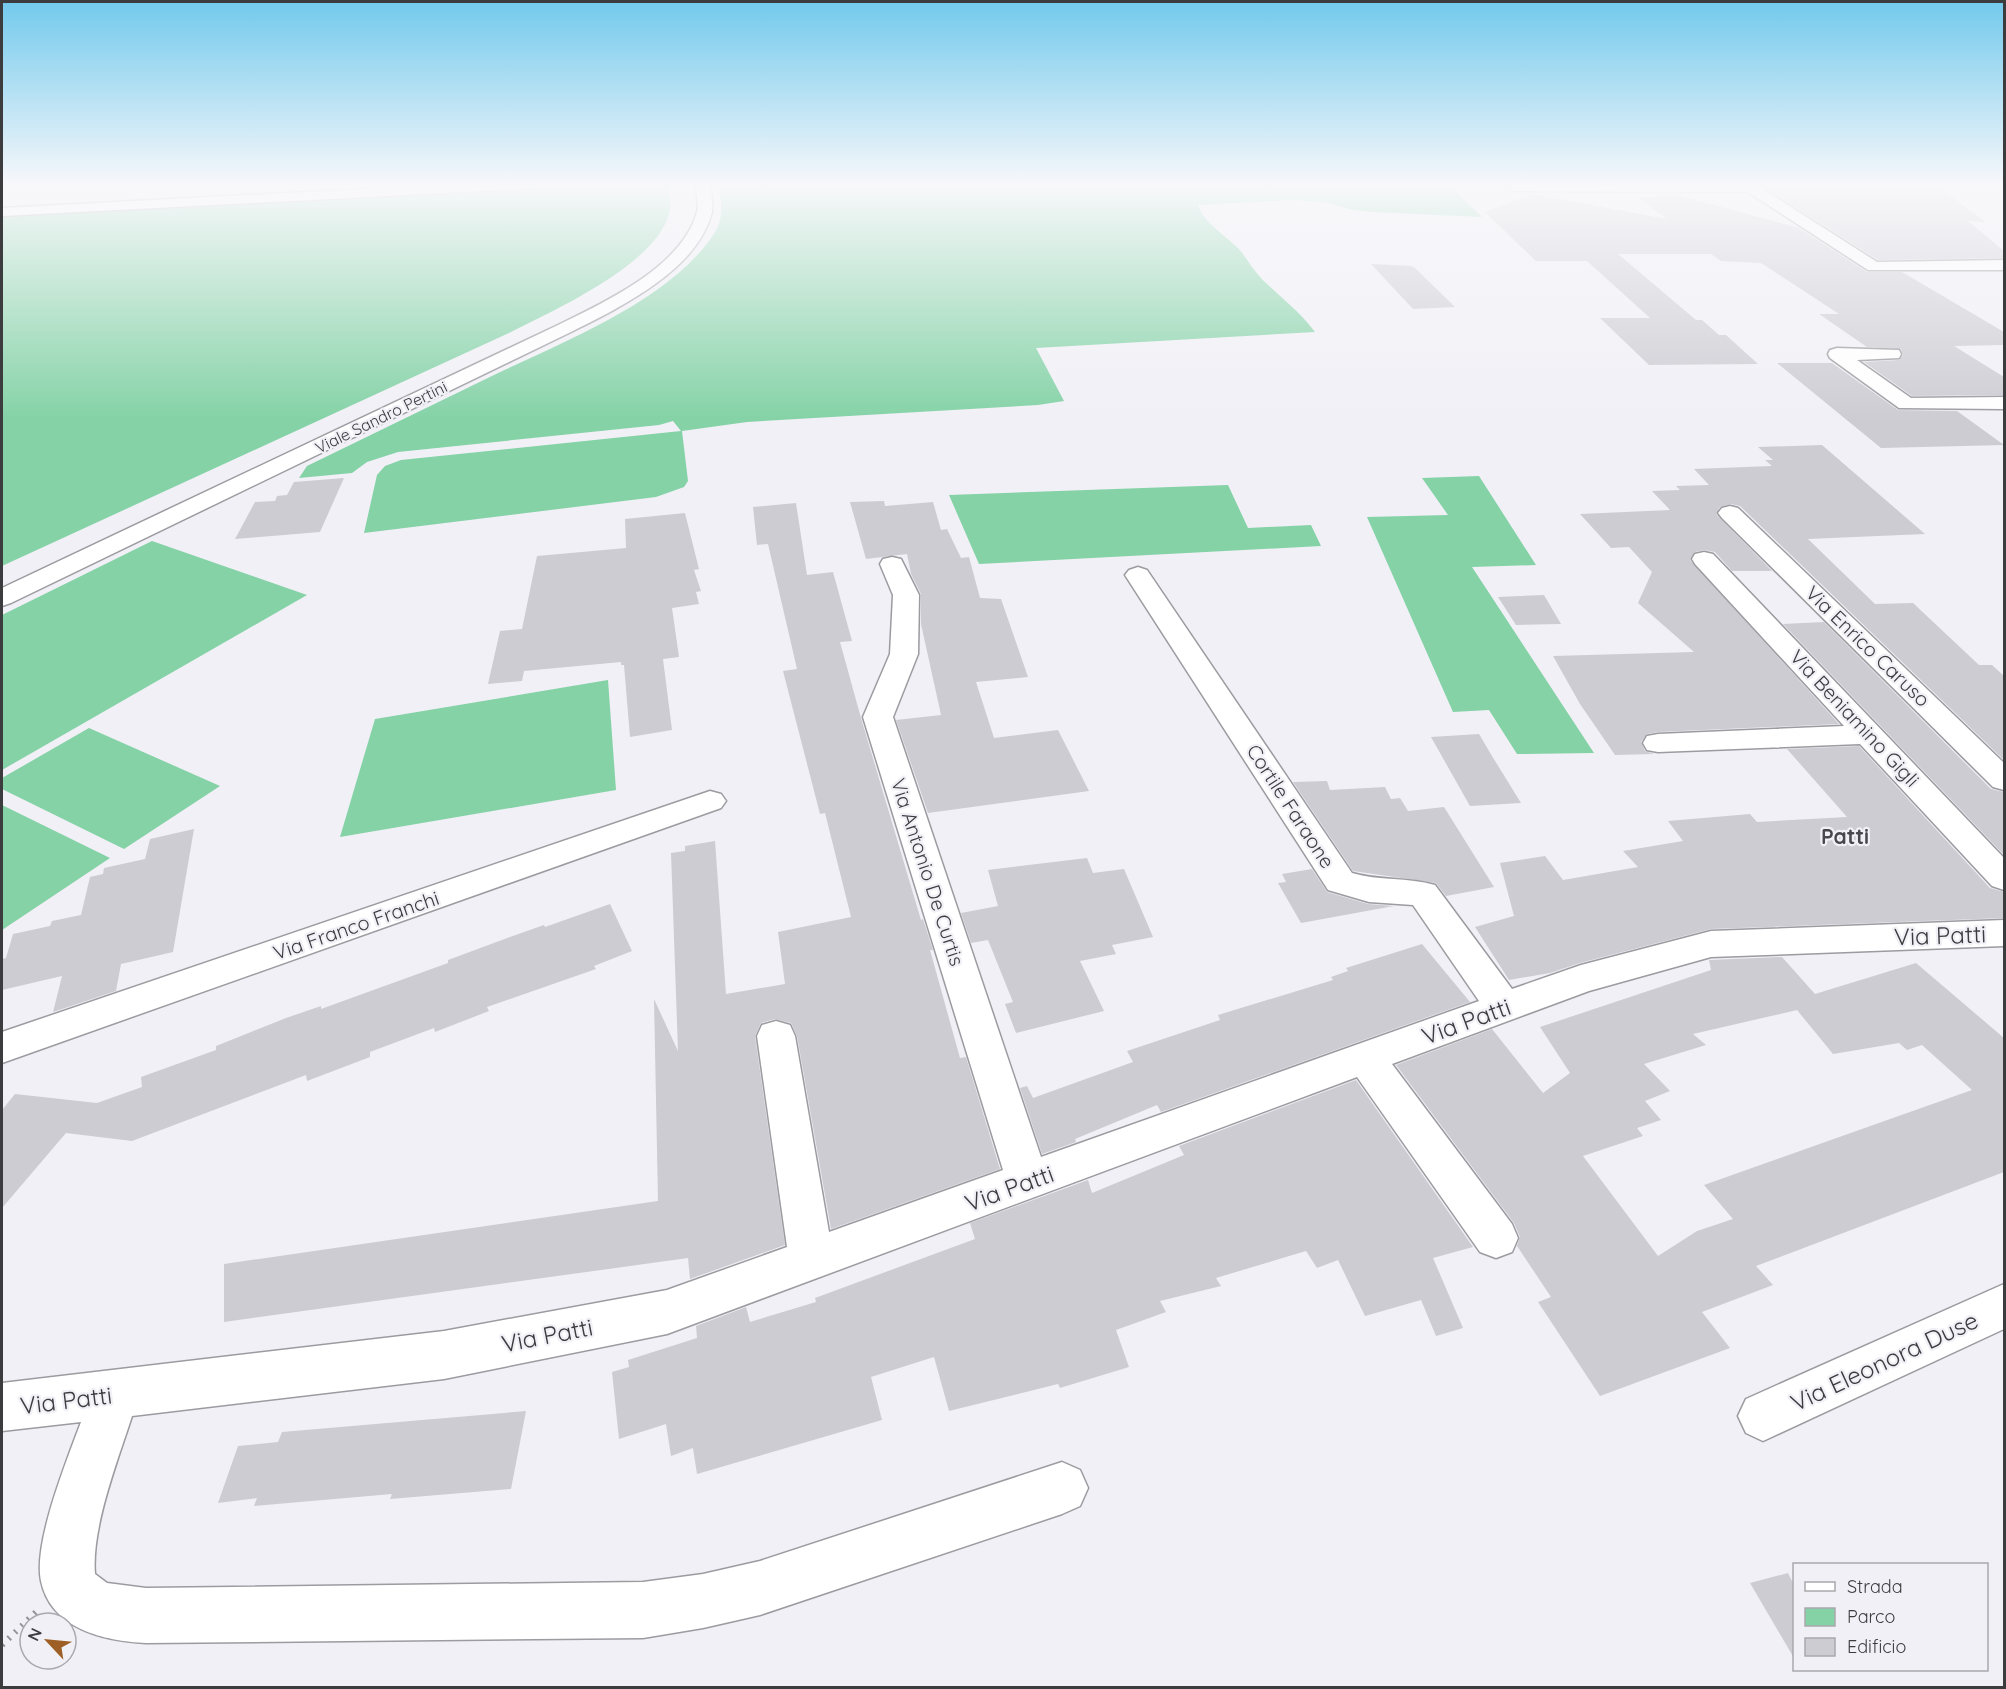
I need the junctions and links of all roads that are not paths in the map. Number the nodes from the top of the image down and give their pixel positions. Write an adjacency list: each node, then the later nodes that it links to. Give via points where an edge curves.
1 (648, 263): 13 (street, Viale Sandro Pertini, via 602,296 525,335)
2 (668, 263): 14 (street, Viale Sandro Pertini, via 616,301 542,339)
3 (1867, 263): 4 (street, via 1874,267)
4 (1985, 264): 5 (street); 6 (street)
5 (2004, 265)
6 (2004, 282)
7 (1892, 354): 8 (street, via 1837,354 1906,404)
8 (2004, 403)
9 (1730, 513): 17 (street, Via Enrico Caruso)
10 (1704, 559): 15 (street, Via Beniamino Gigli)
11 (892, 564): 25 (street, Via Antonio De Curtis, via 906,595 904,654 878,717)
12 (1138, 575): 21 (street, Cortile Faraone, via 1340,882 1369,890 1423,894)
13 (2, 579)
14 (2, 598)
15 (1870, 734): 16 (street); 19 (street, Via Beniamino Gigli)
16 (1658, 743)
17 (2004, 780)
18 (710, 801): 23 (street, Via Franco Franchi)
19 (2004, 878)
20 (2004, 933): 21 (street, Via Patti, via 1711,944 1581,979)
21 (1504, 1007): 24 (street, Via Patti)
22 (776, 1036): 27 (street)
23 (2, 1048)
24 (1365, 1058): 25 (street, Via Patti); 26 (street)
25 (1028, 1181): 27 (street, Via Patti)
26 (1496, 1238)
27 (811, 1260): 29 (street, Via Patti, via 667,1312 444,1355)
28 (2004, 1306): 31 (street, Via Eleonora Duse)
29 (115, 1394): 30 (street, Via Patti); 32 (street, via 74,1526 68,1582 76,1594 94,1607 118,1613 171,1616 643,1610 760,1588)
30 (2, 1407)
31 (1763, 1416)
32 (1062, 1488)

